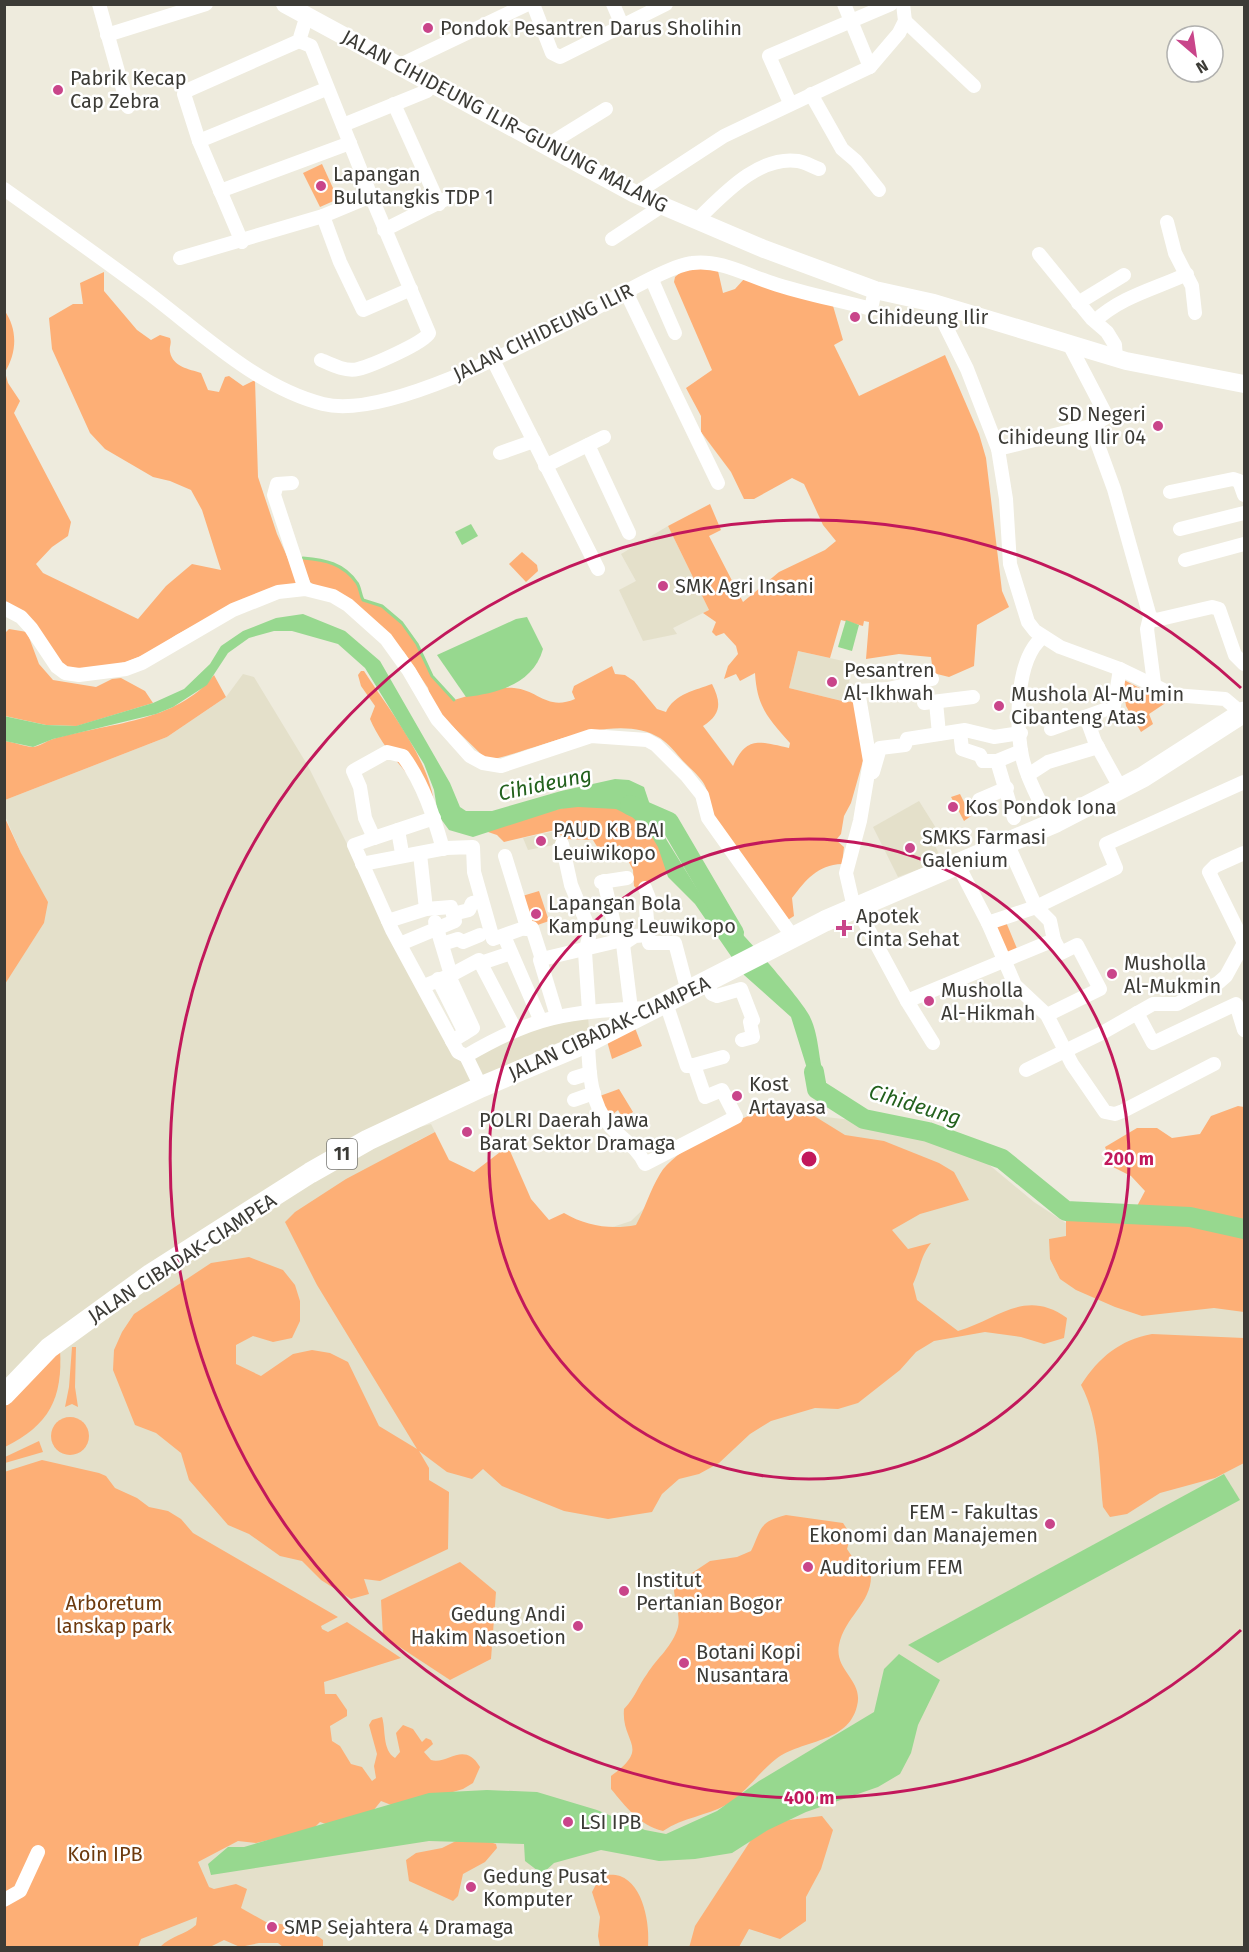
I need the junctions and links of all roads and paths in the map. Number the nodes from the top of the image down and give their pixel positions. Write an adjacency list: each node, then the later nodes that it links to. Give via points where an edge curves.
1 (99, 4): 15 (street)
2 (206, 4): 15 (street)
3 (285, 4): 11 (main road, JALAN CIHIDEUNG ILIR–GUNUNG MALANG)
4 (528, 4): 17 (street)
5 (533, 4): 14 (street, via 556,56 560,57)
6 (613, 4): 14 (street)
7 (666, 4): 14 (street)
8 (844, 4): 13 (street)
9 (891, 4): 13 (street)
10 (903, 4): 12 (street)
11 (315, 19): 16 (street); 17 (main road, JALAN CIHIDEUNG ILIR–GUNUNG MALANG)
12 (906, 21): 18 (street); 19 (street)
13 (852, 23): 18 (street); 23 (street, via 769,56)
14 (622, 25)
15 (107, 34): 25 (street)
16 (305, 44): 20 (street); 28 (street, via 186,91 184,100)
17 (400, 65): 30 (main road, JALAN CIHIDEUNG ILIR–GUNUNG MALANG)
18 (870, 68): 22 (street)
19 (975, 86)
20 (326, 89): 27 (street); 28 (street)
21 (428, 91): 24 (street)
22 (811, 94): 23 (street); 33 (street, via 842,149)
23 (790, 103): 36 (street, via 724,136)
24 (394, 104): 27 (street); 38 (street)
25 (128, 107)
26 (606, 110): 30 (street)
27 (343, 125): 29 (street)
28 (199, 141): 34 (street)
29 (350, 142): 34 (street); 37 (street)
30 (546, 146): 36 (main road, JALAN CIHIDEUNG ILIR–GUNUNG MALANG)
31 (819, 169): 41 (street, via 799,161 783,161 747,175)
32 (4, 189): 62 (street, JALAN CIHIDEUNG ILIR, via 232,358 322,404 355,408 378,404)
33 (879, 189)
34 (220, 191): 45 (street)
35 (456, 194): 38 (street)
36 (635, 194): 39 (main road, JALAN CIHIDEUNG ILIR–GUNUNG MALANG)
37 (371, 196): 40 (street); 43 (street)
38 (439, 204): 43 (street)
39 (662, 206): 41 (main road, JALAN CIHIDEUNG ILIR–GUNUNG MALANG); 44 (street)
40 (323, 216): 45 (street); 51 (street, via 363,310)
41 (697, 220): 52 (main road, JALAN CIHIDEUNG ILIR–GUNUNG MALANG)
42 (1167, 222): 48 (street, via 1175,253)
43 (384, 230): 51 (street)
44 (612, 239)
45 (242, 242): 47 (street)
46 (1039, 254): 55 (street)
47 (180, 258)
48 (1188, 274): 56 (street); 57 (street, via 1131,296)
49 (1124, 275): 55 (street)
50 (652, 280): 52 (street, JALAN CIHIDEUNG ILIR, via 690,263 708,263 872,309); 53 (street, JALAN CIHIDEUNG ILIR); 58 (street)
51 (411, 289): 61 (street, via 428,329 426,339 358,369)
52 (875, 290): 54 (main road, JALAN CIHIDEUNG ILIR–GUNUNG MALANG)
53 (626, 292): 62 (street, JALAN CIHIDEUNG ILIR); 72 (street)
54 (934, 303): 59 (main road, JALAN CIHIDEUNG ILIR–GUNUNG MALANG); 68 (street, via 967,369)
55 (1078, 303): 57 (street)
56 (1195, 313)
57 (1095, 321): 60 (street, via 1113,339)
58 (675, 333)
59 (1069, 344): 60 (main road, JALAN CIHIDEUNG ILIR–GUNUNG MALANG); 64 (street, via 1106,412 1101,422)
60 (1116, 358): 63 (main road, JALAN CIHIDEUNG ILIR–GUNUNG MALANG)
61 (321, 360)
62 (493, 360): 66 (street)
63 (1245, 384)
64 (1091, 426): 68 (street); 83 (street, via 1114,489)
65 (604, 437): 67 (street)
66 (534, 441): 69 (street); 70 (street)
67 (588, 445): 70 (street); 77 (street)
68 (998, 449): 84 (street, via 1010,564 1028,622)
69 (500, 453)
70 (545, 466): 80 (street)
71 (292, 483): 81 (street, via 277,484 274,495)
72 (718, 483)
73 (1170, 492): 74 (street, via 1233,479 1239,481)
74 (1245, 495)
75 (1245, 513): 76 (street)
76 (1180, 529)
77 (629, 533)
78 (1245, 544): 79 (street)
79 (1185, 560)
80 (598, 569)
81 (305, 589): 82 (street, via 278,592 233,610 142,663 79,675 57,667 31,628); 135 (street, via 333,596 348,605 386,639 437,719 470,756 483,763 511,764 591,736 622,737 656,745 702,795 708,818)
82 (4, 608)
83 (1150, 617): 85 (street, via 1156,620 1212,607 1219,609 1235,656); 88 (street, via 1147,628)
84 (1042, 637): 86 (street); 94 (street, via 1033,649 1017,692)
85 (1245, 664)
86 (1119, 673): 88 (street); 91 (street, via 1109,708)
87 (932, 679): 99 (street, via 858,691 869,753)
88 (1154, 683): 90 (street, via 1174,695 1225,699)
89 (973, 697): 95 (street, via 930,702)
90 (1244, 714): 103 (highway, JALAN CIBADAK-CIAMPEA / 11)
91 (1086, 717): 92 (street); 96 (street)
92 (1051, 729)
93 (960, 732): 94 (street, via 971,730 994,737); 95 (street); 98 (street, via 962,749 980,755 983,761)
94 (1021, 733): 97 (street)
95 (939, 734): 99 (street, via 880,748 876,766)
96 (1098, 747): 100 (street, via 1048,762); 103 (street)
97 (1021, 751): 98 (street); 100 (street)
98 (997, 761): 102 (street)
99 (867, 778): 123 (street, via 846,873)
100 (1029, 778): 102 (street); 105 (street)
101 (1245, 782): 124 (street, via 1106,844 1116,868)
102 (1007, 789): 104 (street); 107 (street)
103 (1121, 789): 110 (highway, JALAN CIBADAK-CIAMPEA / 11)
104 (978, 800)
105 (1039, 800)
106 (434, 818): 108 (street); 109 (street, via 413,769 403,756 387,752 353,771 360,786 364,818); 112 (street)
107 (1014, 818)
108 (398, 830): 109 (street); 113 (street)
109 (374, 838): 117 (street, via 354,845)
110 (1007, 843): 118 (highway, JALAN CIBADAK-CIAMPEA / 11); 124 (street)
111 (562, 844): 126 (street, via 571,885)
112 (443, 849): 114 (street); 121 (street, via 473,847)
113 (402, 853)
114 (420, 854): 117 (street); 125 (street)
115 (1245, 854): 139 (street, via 1209,872)
116 (505, 856): 131 (street)
117 (362, 864): 128 (street)
118 (958, 865): 123 (highway, JALAN CIBADAK-CIAMPEA / 11); 129 (street)
119 (627, 878): 122 (street, via 603,882)
120 (645, 888): 133 (street, via 650,900 646,908)
121 (481, 901): 127 (street, via 472,903 469,910); 134 (street, via 493,939)
122 (609, 901): 126 (street); 138 (street)
123 (858, 907): 135 (highway, JALAN CIBADAK-CIAMPEA / 11); 151 (street)
124 (1036, 907): 129 (street); 136 (street, via 1050,921)
125 (429, 909): 127 (street, via 451,907); 128 (street); 130 (street)
126 (583, 910): 142 (street, via 589,937)
127 (453, 914): 130 (street, via 455,921)
128 (388, 921): 140 (street)
129 (988, 923): 145 (street)
130 (437, 928): 140 (street); 141 (street)
131 (526, 928): 134 (street); 142 (street, via 532,928 542,959)
132 (480, 935): 137 (street)
133 (648, 935): 138 (street); 149 (street, via 649,944 675,943)
134 (504, 936): 143 (street)
135 (793, 937): 149 (highway, JALAN CIBADAK-CIAMPEA / 11)
136 (1054, 940): 145 (street); 157 (street, via 1061,953 1077,945 1100,989)
137 (461, 942): 141 (street, via 456,939); 147 (street)
138 (620, 942): 142 (street); 153 (street)
139 (1244, 943): 155 (street, via 1223,980 1177,1004 1153,1004)
140 (400, 944): 150 (street)
141 (441, 944): 148 (street)
142 (587, 947): 154 (street)
143 (511, 952): 146 (street); 158 (street)
144 (540, 960): 156 (street)
145 (1004, 960): 151 (street); 157 (street, via 1015,985)
146 (481, 963): 147 (street, via 479,960); 159 (street)
147 (467, 968): 148 (street)
148 (446, 977): 150 (street); 162 (street, via 465,1033)
149 (704, 983): 152 (highway, JALAN CIBADAK-CIAMPEA / 11); 161 (street, via 717,996 741,989 753,1020 753,1037)
150 (424, 986): 162 (street)
151 (907, 1001): 164 (street)
152 (662, 1006): 153 (street); 163 (highway, JALAN CIBADAK-CIAMPEA / 11); 169 (street, via 687,1066)
153 (631, 1009): 154 (street)
154 (589, 1011): 156 (street)
155 (1137, 1013): 160 (street, via 1153,1043 1236,1004); 165 (street)
156 (557, 1016): 158 (street)
157 (1047, 1016): 165 (street)
158 (540, 1020): 159 (street)
159 (515, 1029): 166 (street)
160 (1245, 1030)
161 (742, 1040)
162 (452, 1041): 166 (street, via 458,1052)
163 (588, 1042): 171 (street); 173 (highway, JALAN CIBADAK-CIAMPEA / 11)
164 (933, 1043)
165 (1064, 1051): 168 (street, via 1109,1114 1123,1111); 170 (street)
166 (466, 1056): 173 (street)
167 (723, 1057): 169 (street)
168 (1214, 1064)
169 (694, 1065): 174 (street, via 705,1097 722,1090 736,1117 645,1164 634,1146 609,1124)
170 (1026, 1070)
171 (590, 1073): 172 (street); 174 (street)
172 (574, 1078)
173 (481, 1087): 176 (highway, JALAN CIBADAK-CIAMPEA / 11, via 338,1157 151,1275 49,1348)
174 (594, 1093): 175 (street)
175 (574, 1100)
176 (4, 1395)
177 (38, 1852): 178 (street, via 20,1891)
178 (4, 1900)

